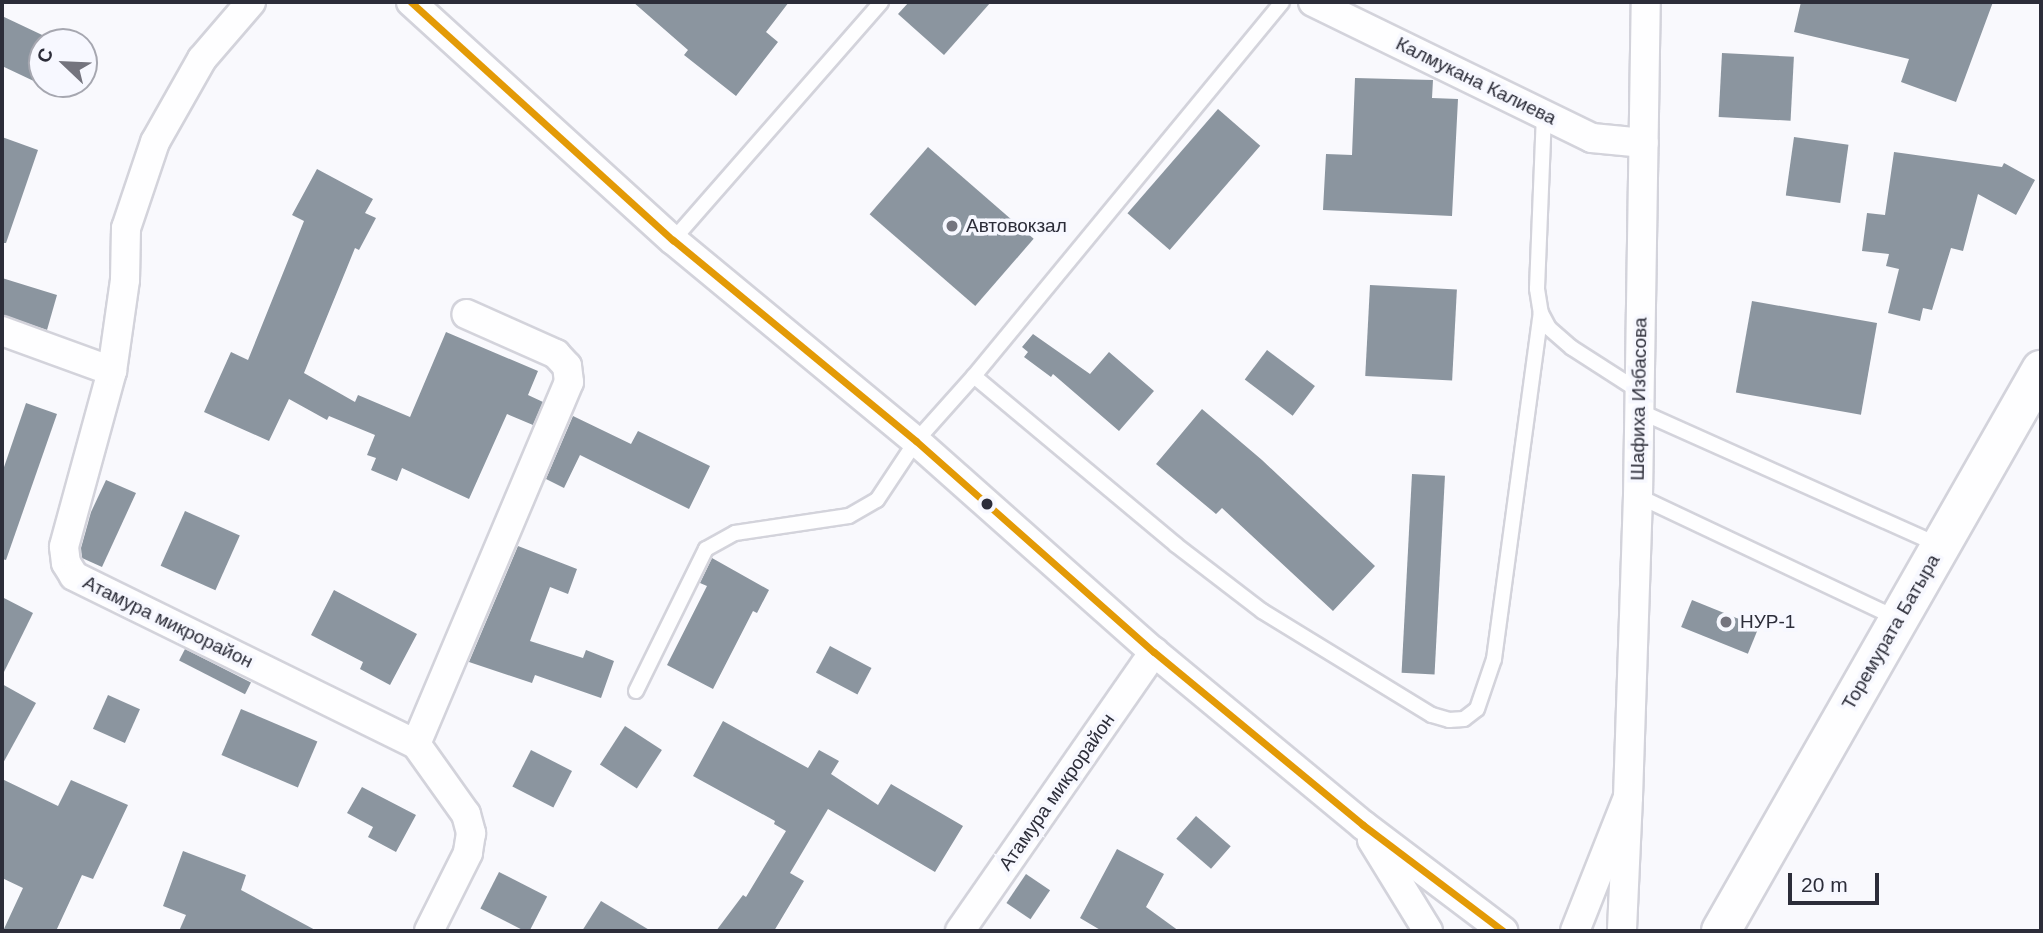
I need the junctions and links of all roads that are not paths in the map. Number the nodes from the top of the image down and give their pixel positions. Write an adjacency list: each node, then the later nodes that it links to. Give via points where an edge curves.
1 (251, 2): 14 (street, Атамура микрорайон, via 202,59 155,142 126,228 125,281)
2 (411, 2): 9 (street)
3 (881, 2): 9 (lane)
4 (1282, 2): 15 (lane)
5 (1313, 2): 7 (street, Калмукана Калиева)
6 (1646, 2): 8 (street, Шафиха Избасова)
7 (1544, 114): 8 (street, Калмукана Калиева, via 1592,138); 10 (lane, via 1537,253)
8 (1644, 143): 16 (street, Шафиха Избасова)
9 (673, 240): 17 (street)
10 (1541, 313): 15 (lane, via 1494,659 1477,709 1464,719 1432,715 1262,611); 16 (lane, via 1549,328)
11 (466, 314): 23 (street, via 556,355 568,366 569,382)
12 (2, 331): 14 (street)
13 (2041, 370): 19 (street, Торемурата Батыра)
14 (112, 371): 23 (street, Атамура микрорайон, via 64,547 74,576)
15 (974, 376): 17 (lane)
16 (1639, 401): 18 (street, Шафиха Избасова); 19 (lane)
17 (916, 442): 21 (street); 22 (lane, via 877,500 849,516 735,533 706,550)
18 (1638, 496): 20 (lane); 24 (street, Шафиха Избасова)
19 (1940, 546): 20 (street, Торемурата Батыра)
20 (1898, 620): 26 (street, Торемурата Батыра)
21 (1154, 652): 25 (street); 28 (street, Атамура микрорайон)
22 (636, 691)
23 (416, 744): 27 (street, Атамура микрорайон, via 466,814 471,833 468,853)
24 (1628, 797): 31 (street); 32 (street, Шафиха Избасова)
25 (1363, 825): 29 (street); 30 (street)
26 (1740, 895): 33 (street); 34 (street, Торемурата Батыра)
27 (429, 931)
28 (960, 931)
29 (1429, 931)
30 (1503, 931)
31 (1574, 931)
32 (1622, 931)
33 (1693, 931)
34 (1721, 931)

